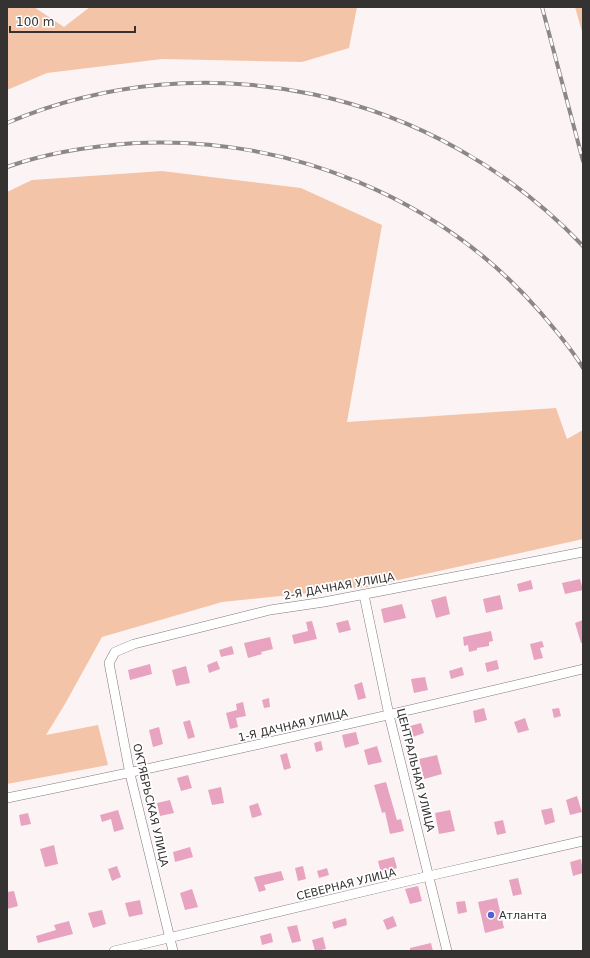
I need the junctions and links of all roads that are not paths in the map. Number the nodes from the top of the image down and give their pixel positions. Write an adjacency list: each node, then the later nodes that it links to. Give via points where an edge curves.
1 (583, 552): 2 (street, 2-Я ДАЧНАЯ УЛИЦА)
2 (364, 595): 3 (street, 2-Я ДАЧНАЯ УЛИЦА, via 270,610 134,644 115,652); 5 (street, ЦЕНТРАЛЬНАЯ УЛИЦА)
3 (109, 663): 6 (street, ОКТЯБРЬСКАЯ УЛИЦА)
4 (583, 669): 5 (street, 1-Я ДАЧНАЯ УЛИЦА)
5 (389, 715): 6 (street, 1-Я ДАЧНАЯ УЛИЦА); 9 (street, ЦЕНТРАЛЬНАЯ УЛИЦА)
6 (130, 774): 7 (street, 1-Я ДАЧНАЯ УЛИЦА); 10 (street, ОКТЯБРЬСКАЯ УЛИЦА)
7 (7, 798)
8 (583, 841): 9 (street, СЕВЕРНАЯ УЛИЦА)
9 (430, 876): 10 (street, СЕВЕРНАЯ УЛИЦА); 13 (street, ЦЕНТРАЛЬНАЯ УЛИЦА)
10 (170, 938): 11 (street, СЕВЕРНАЯ УЛИЦА); 12 (street, ОКТЯБРЬСКАЯ УЛИЦА)
11 (114, 951)
12 (173, 951)
13 (447, 951)

